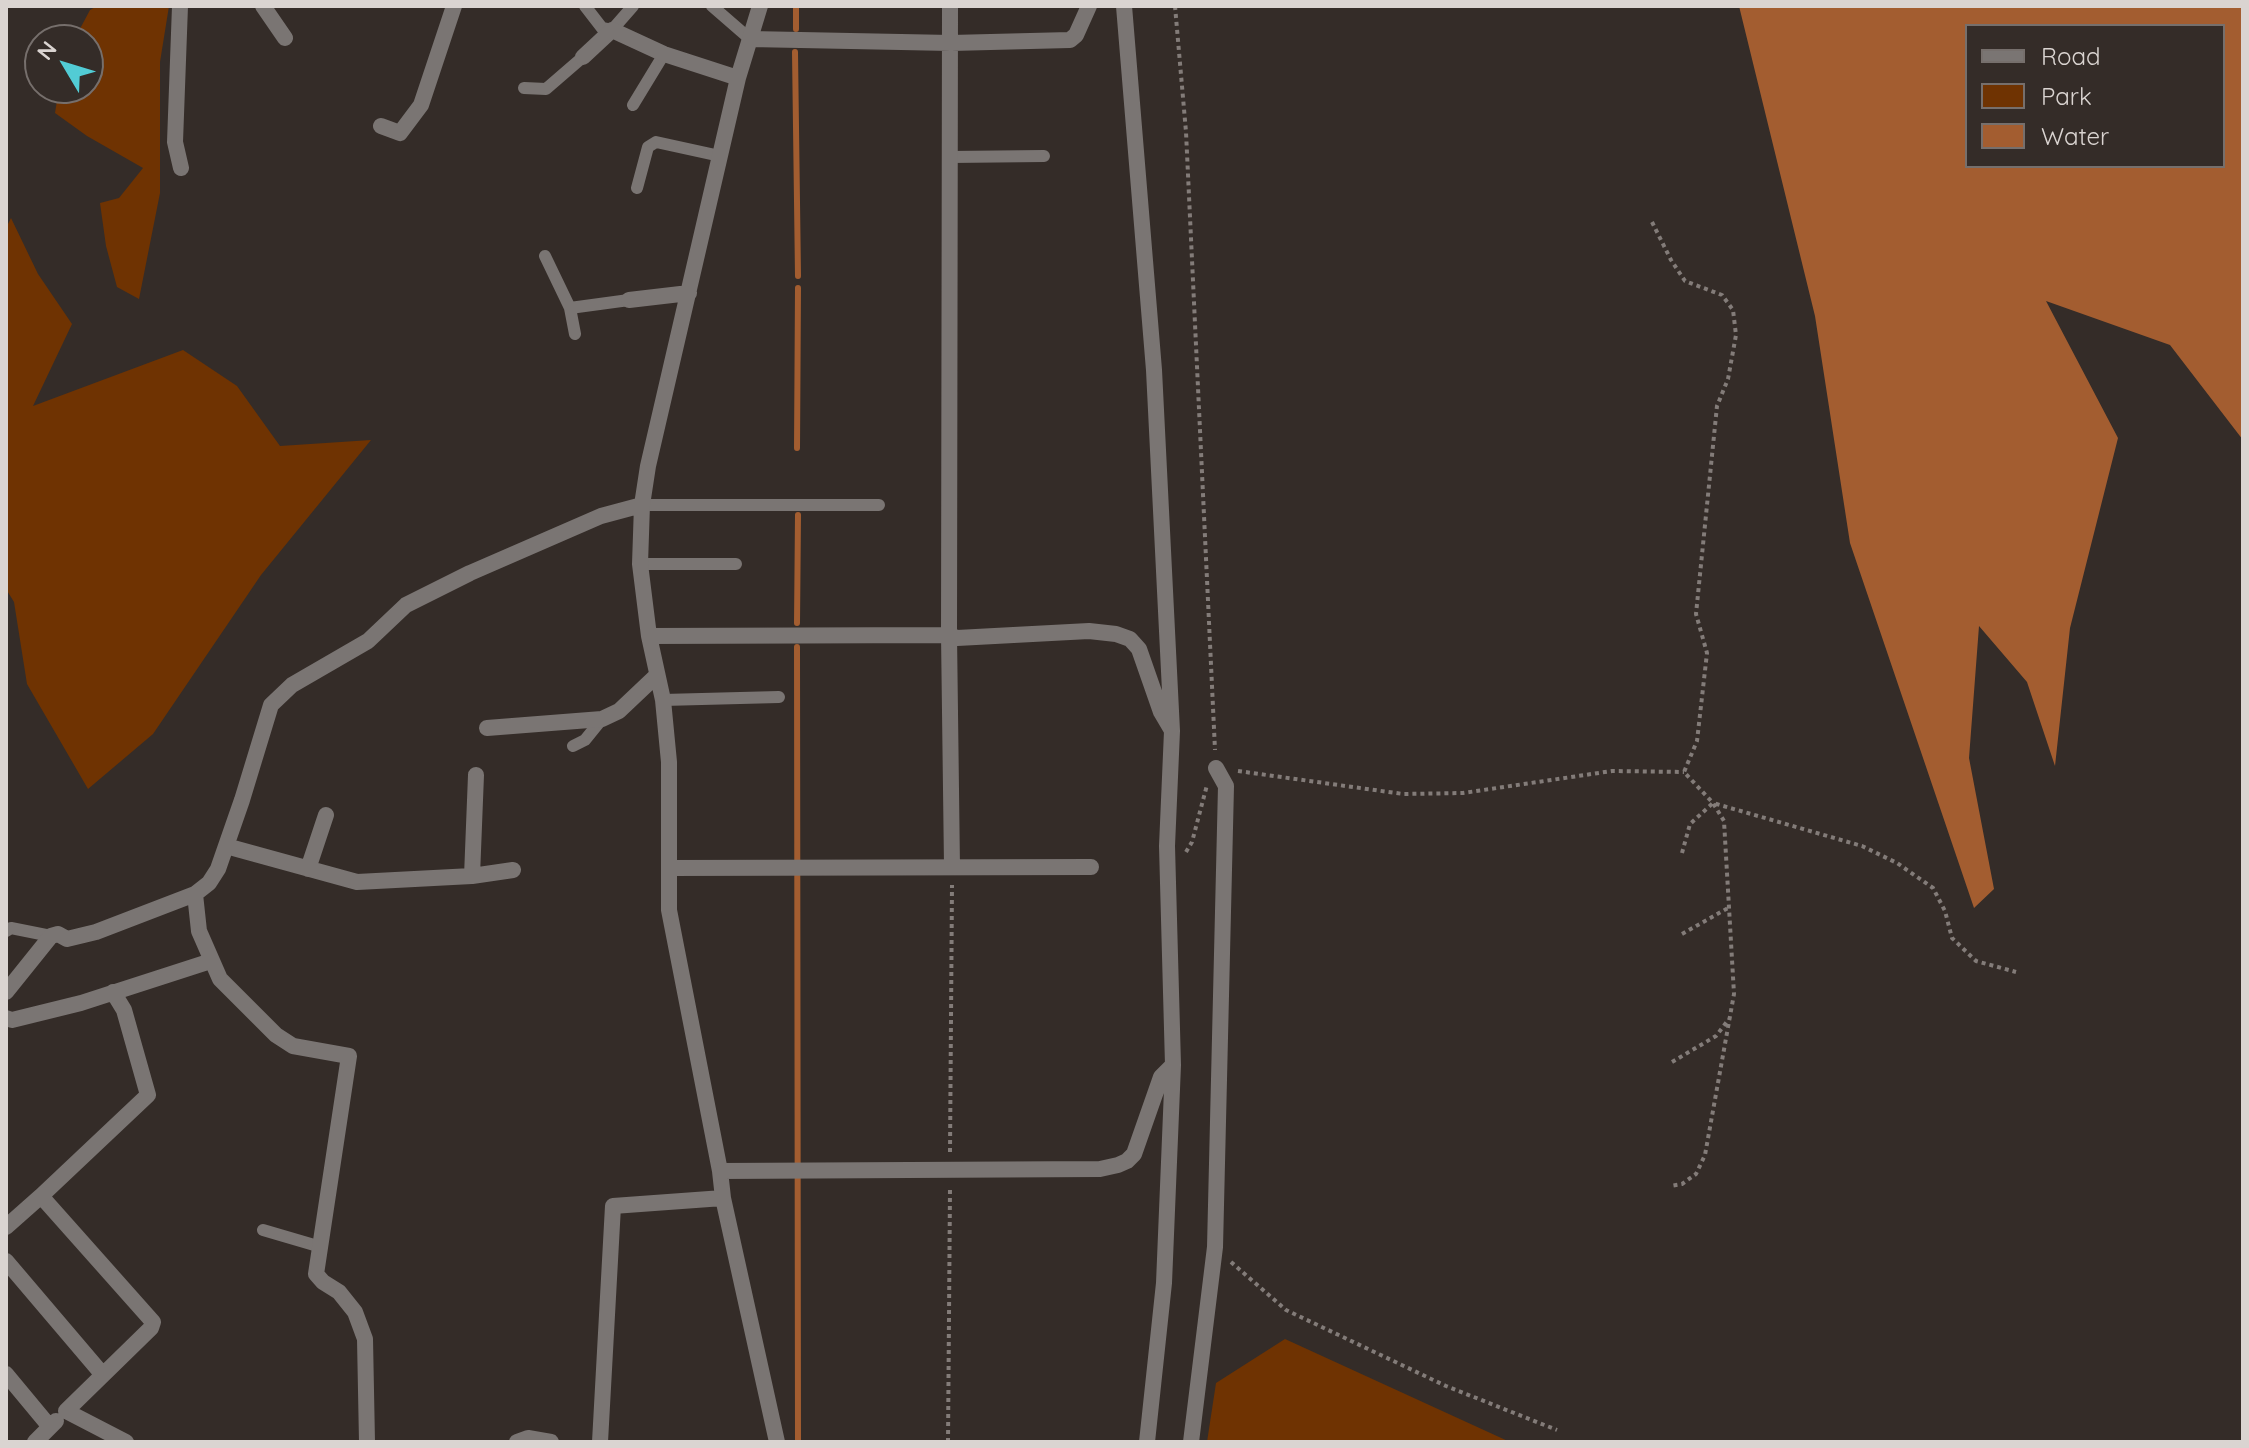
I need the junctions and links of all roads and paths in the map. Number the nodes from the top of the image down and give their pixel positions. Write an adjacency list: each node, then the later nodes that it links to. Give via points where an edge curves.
1 (180, 6): 25 (street, via 175,142)
2 (263, 6): 13 (street)
3 (454, 6): 21 (street, via 421,105 400,133)
4 (585, 6): 12 (lane, via 602,28)
5 (633, 6): 12 (lane)
6 (712, 6): 14 (lane)
7 (760, 6): 14 (street)
8 (950, 6): 15 (street)
9 (1089, 6): 15 (street, via 1070,40)
10 (1124, 6): 44 (street, via 1154,370)
11 (1175, 6): 46 (path, via 1186,132)
12 (612, 30): 16 (street); 17 (street)
13 (285, 38)
14 (750, 39): 15 (street); 18 (street)
15 (951, 43): 24 (street)
16 (664, 54): 18 (street); 20 (lane)
17 (583, 57): 19 (lane, via 546,89)
18 (738, 78): 22 (street)
19 (524, 88)
20 (633, 105)
21 (381, 126)
22 (720, 156): 26 (lane, via 656,142 648,147); 29 (street)
23 (1044, 156): 24 (lane)
24 (950, 157): 37 (street)
25 (181, 168)
26 (637, 188)
27 (1652, 222): 47 (path, via 1685,281 1722,295 1733,310 1736,335 1717,406 1696,614 1707,653 1697,741)
28 (545, 256): 31 (lane)
29 (689, 293): 30 (street); 33 (street)
30 (629, 300): 31 (lane)
31 (570, 308): 32 (lane)
32 (575, 334)
33 (642, 505): 34 (lane); 35 (street); 51 (street, via 601,516 406,605 368,641 292,685 271,705)
34 (879, 505)
35 (640, 564): 36 (lane); 38 (street)
36 (736, 564)
37 (949, 635): 38 (street); 44 (street, via 1089,631 1130,639 1139,649); 54 (street)
38 (649, 636): 39 (street)
39 (656, 676): 41 (street); 42 (street, via 619,711)
40 (779, 697): 41 (lane)
41 (663, 700): 56 (street)
42 (602, 719): 43 (street); 45 (lane)
43 (487, 728)
44 (1172, 731): 72 (street, via 1167,846)
45 (573, 746)
46 (1216, 768): 47 (path, via 1403,794 1463,793 1612,771); 53 (path, via 1203,791); 80 (street, via 1226,786)
47 (1684, 772): 49 (path)
48 (476, 775): 59 (street)
49 (1713, 803): 52 (path, via 1690,824); 61 (path, via 1724,821); 66 (path, via 1862,846 1897,863 1933,888 1952,938 1976,961)
50 (326, 815): 57 (street)
51 (226, 846): 57 (street); 60 (street, via 209,883)
52 (1682, 853)
53 (1184, 856)
54 (952, 866): 55 (street); 56 (street)
55 (1091, 867)
56 (669, 868): 73 (street, via 669,910)
57 (308, 869): 59 (street, via 357,882)
58 (513, 870): 59 (street)
59 (472, 876)
60 (195, 894): 64 (street, via 96,932 67,939); 65 (street, via 199,931)
61 (1728, 908): 63 (path); 69 (path)
62 (6, 931): 64 (lane)
63 (1682, 934)
64 (51, 936): 67 (street)
65 (211, 961): 68 (street); 79 (street, via 220,979 276,1035 293,1046 349,1056)
66 (2016, 972)
67 (6, 992)
68 (113, 992): 70 (street); 75 (street, via 124,1010 148,1095)
69 (1731, 1017): 71 (path, via 1716,1036); 74 (path, via 1705,1155 1696,1174)
70 (6, 1018)
71 (1672, 1062)
72 (1173, 1065): 73 (street, via 1161,1077 1134,1154 1118,1165); 94 (street, via 1164,1283)
73 (720, 1171): 76 (street)
74 (1670, 1186)
75 (41, 1196): 77 (street); 83 (street, via 153,1322)
76 (723, 1198): 92 (street, via 613,1206); 93 (street)
77 (6, 1227)
78 (263, 1230): 79 (lane)
79 (321, 1247): 89 (street, via 316,1274 355,1312 365,1339)
80 (1215, 1247): 86 (path, via 1286,1310 1446,1386); 95 (street)
81 (6, 1261): 83 (street)
82 (6, 1374): 85 (street)
83 (103, 1375): 84 (street)
84 (66, 1411): 85 (street); 88 (street)
85 (50, 1427): 87 (street)
86 (1557, 1430)
87 (35, 1442)
88 (126, 1442)
89 (367, 1442)
90 (517, 1442): 91 (street)
91 (551, 1442)
92 (600, 1442)
93 (777, 1442)
94 (1147, 1442)
95 (1191, 1442)

